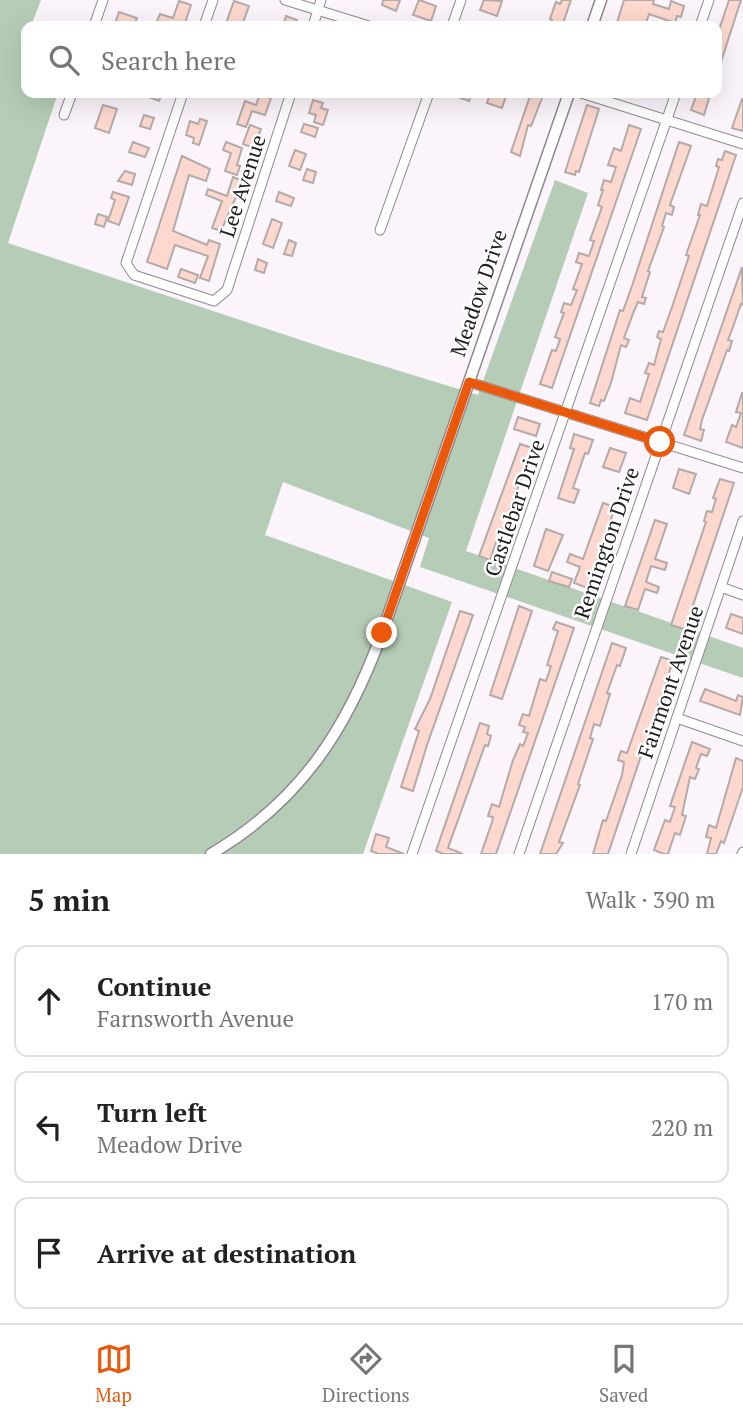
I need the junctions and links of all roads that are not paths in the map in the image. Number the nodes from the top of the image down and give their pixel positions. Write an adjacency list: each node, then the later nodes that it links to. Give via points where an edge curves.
1 (103, 0): 9 (street)
2 (213, 0): 10 (street)
3 (285, 0): 8 (street)
4 (321, 0): 8 (street)
5 (461, 0): 13 (street)
6 (601, 0): 14 (street)
7 (709, 0): 15 (street)
8 (318, 10): 11 (street); 12 (street)
9 (96, 21)
10 (207, 21)
11 (315, 21)
12 (353, 21)
13 (454, 21)
14 (594, 21)
15 (702, 21)
16 (70, 98): 23 (street)
17 (181, 98): 18 (street, Lee Avenue, via 127,263 134,275 215,301 227,290)
18 (289, 98)
19 (427, 98): 27 (street)
20 (567, 98): 28 (street, Meadow Drive)
21 (597, 98): 24 (street)
22 (674, 98): 24 (street, Castlebar Drive)
23 (64, 116)
24 (666, 120): 25 (street); 29 (street, Castlebar Drive)
25 (743, 144)
26 (743, 203): 30 (street, Remington Drive)
27 (380, 230)
28 (469, 382): 29 (street); 37 (street, Meadow Drive, via 356,699 326,749 287,795 253,826)
29 (566, 412): 30 (street); 38 (street, Castlebar Drive)
30 (660, 442): 31 (street); 39 (street, Remington Drive)
31 (743, 468)
32 (743, 521): 33 (street, Fairmont Avenue)
33 (721, 587): 34 (street); 35 (street, Fairmont Avenue)
34 (743, 595)
35 (677, 718): 36 (street); 40 (street, Fairmont Avenue)
36 (743, 741)
37 (211, 854)
38 (412, 854)
39 (519, 854)
40 (631, 854)

